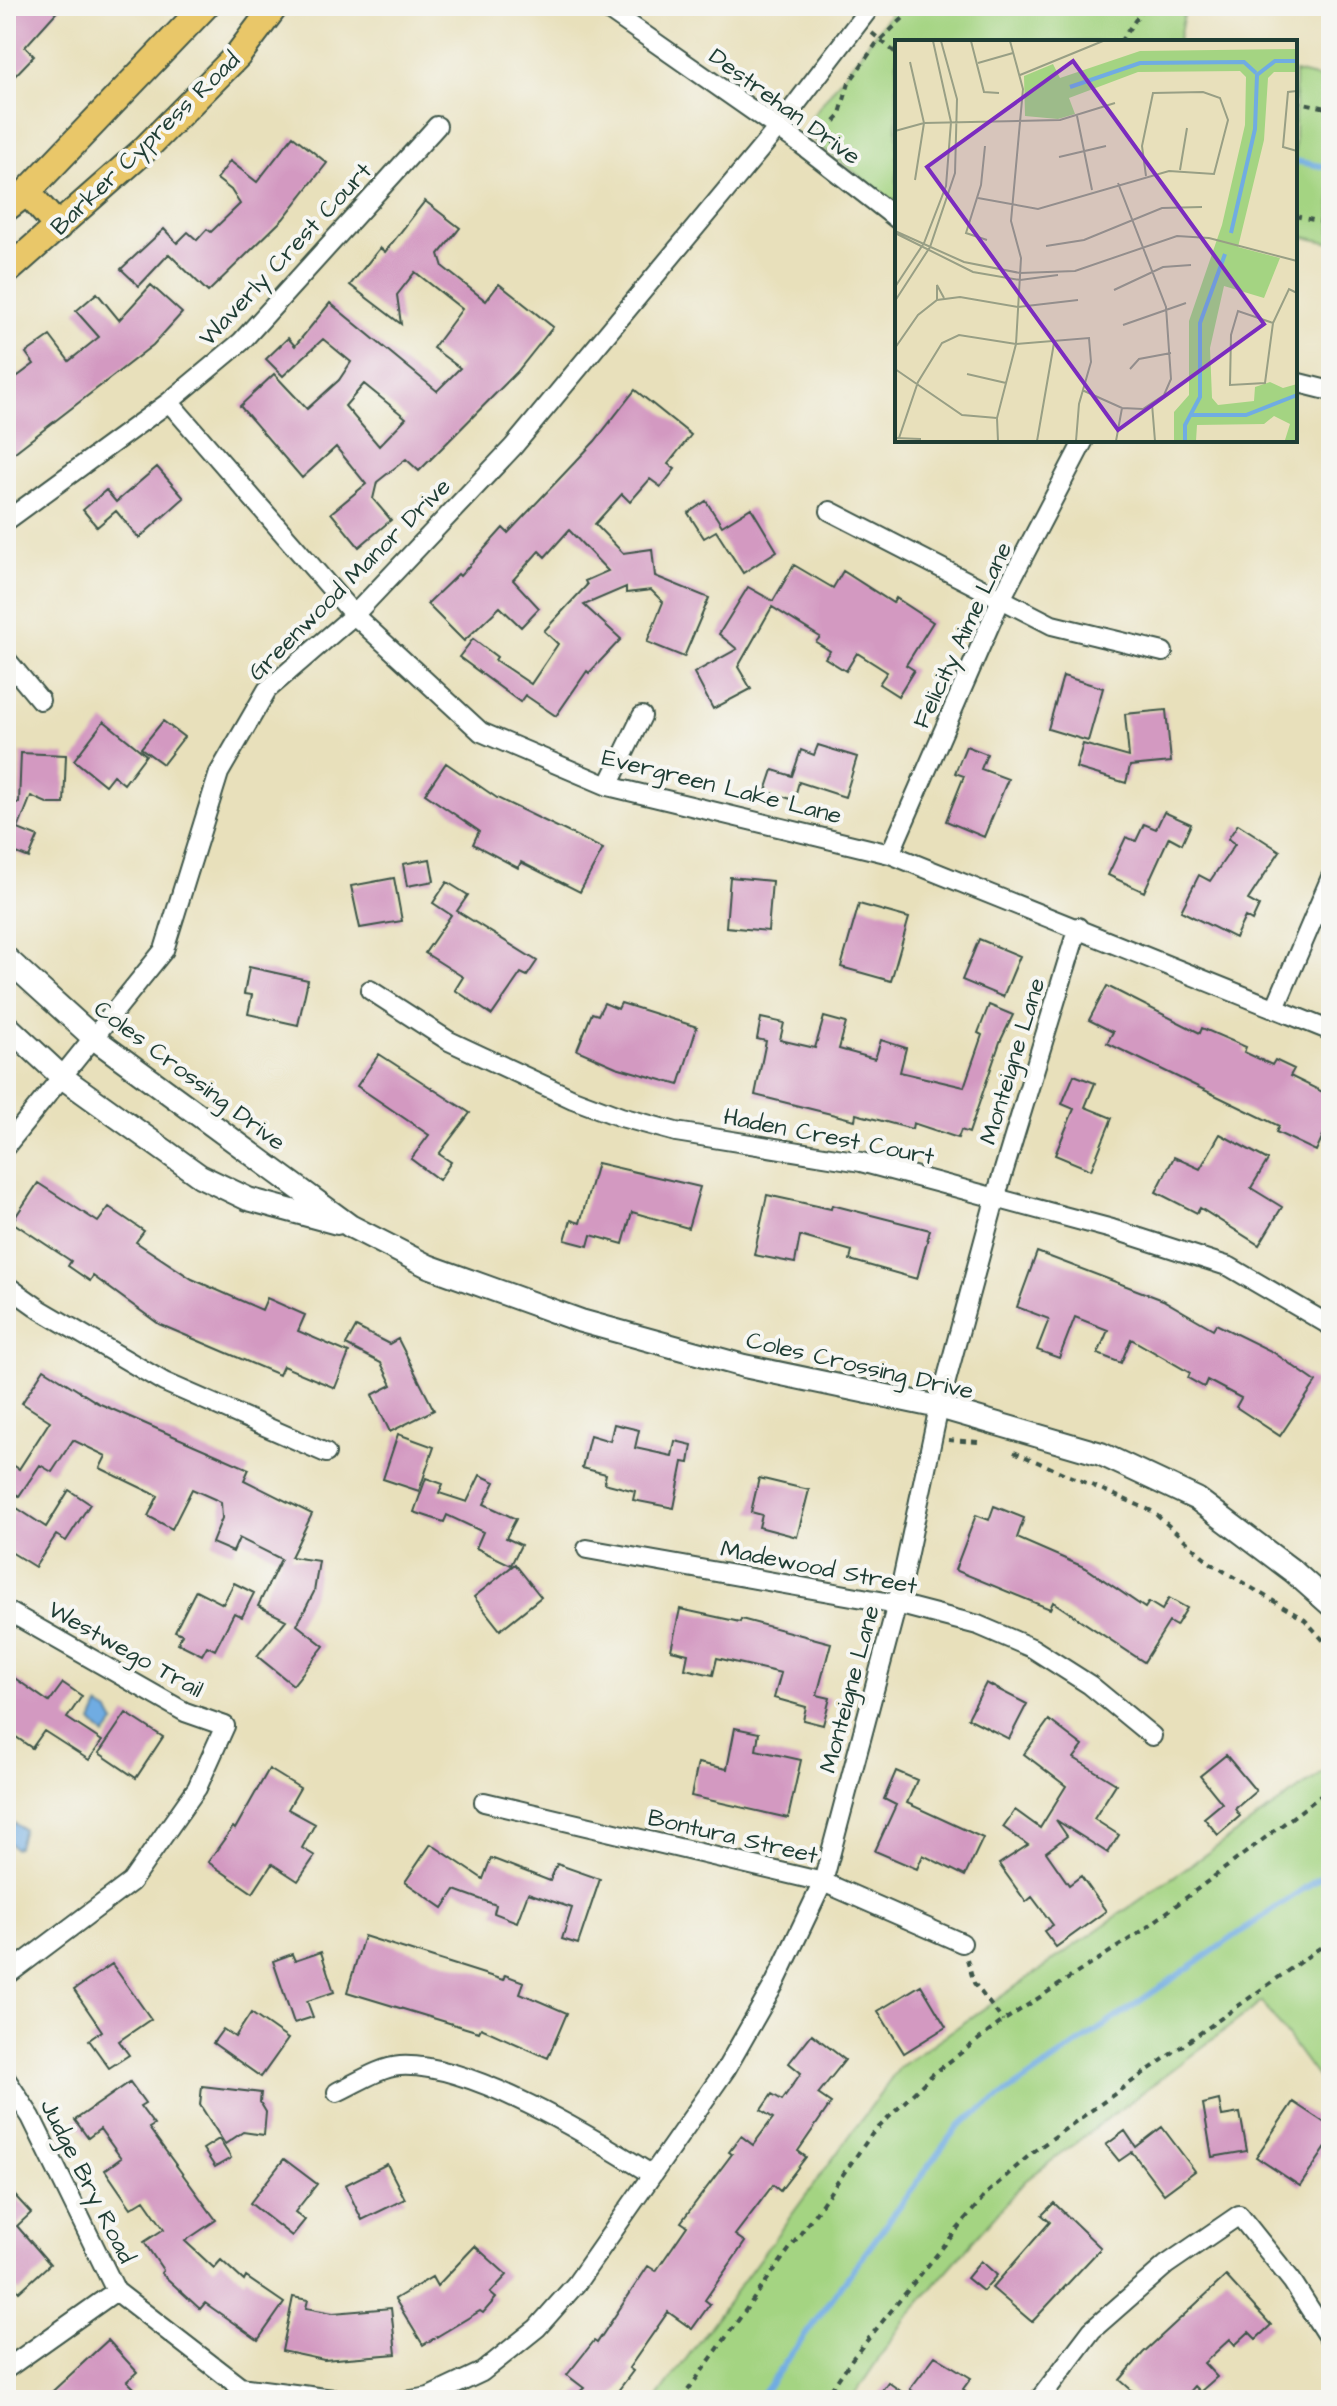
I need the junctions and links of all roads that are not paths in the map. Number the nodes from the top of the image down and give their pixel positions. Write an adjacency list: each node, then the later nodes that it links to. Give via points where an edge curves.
1 (205, 6): 7 (main road, Barker Cypress Road)
2 (275, 6): 10 (main road, Barker Cypress Road, via 238,55)
3 (603, 6): 6 (street, Destrehan Drive)
4 (871, 6): 6 (street, Greenwood Manor Drive)
5 (437, 126): 14 (street, Waverly Crest Court, via 241,342)
6 (777, 129): 9 (street, Destrehan Drive); 19 (street, Greenwood Manor Drive, via 513,447)
7 (27, 192): 8 (main road, Barker Cypress Road); 10 (main road)
8 (6, 208)
9 (895, 217)
10 (58, 227): 11 (main road, Barker Cypress Road)
11 (6, 272)
12 (1297, 382): 13 (street)
13 (1331, 391)
14 (169, 402): 17 (street, Waverly Crest Court); 19 (street, Evergreen Lake Lane)
15 (1083, 442): 18 (street, Felicity Aime Lane)
16 (830, 511): 18 (street)
17 (6, 521)
18 (1001, 599): 20 (street, via 1052,625); 25 (street, Felicity Aime Lane)
19 (354, 615): 24 (street, Evergreen Lake Lane, via 481,732); 33 (street, Greenwood Manor Drive, via 267,690 219,773 164,950)
20 (1163, 652)
21 (6, 659): 22 (street)
22 (40, 700)
23 (642, 716): 24 (street)
24 (608, 786): 25 (street, Evergreen Lake Lane)
25 (890, 854): 27 (street, Evergreen Lake Lane)
26 (1331, 877): 30 (street)
27 (1078, 927): 30 (street, Evergreen Lake Lane); 36 (street, Monteigne Lane)
28 (6, 958): 33 (street, Coles Crossing Drive)
29 (370, 990): 36 (street, Haden Crest Court, via 449,1041 621,1117 676,1132 861,1162)
30 (1276, 1006): 32 (street, Evergreen Lake Lane)
31 (6, 1025): 34 (street, Coles Crossing Drive)
32 (1331, 1031)
33 (95, 1039): 34 (street, Greenwood Manor Drive); 37 (street, Coles Crossing Drive)
34 (62, 1077): 35 (street, Greenwood Manor Drive); 37 (street, Coles Crossing Drive, via 200,1176 248,1199)
35 (6, 1146)
36 (996, 1196): 39 (street, Haden Crest Court, via 1230,1267); 40 (street, Monteigne Lane)
37 (350, 1226): 40 (street, Coles Crossing Drive, via 428,1266 581,1321 744,1366)
38 (6, 1285): 41 (street, via 164,1382)
39 (1331, 1326)
40 (939, 1407): 43 (street, Monteigne Lane); 44 (street, Coles Crossing Drive, via 1101,1454 1197,1499)
41 (326, 1453)
42 (587, 1549): 43 (street, Madewood Street)
43 (897, 1604): 46 (street, Madewood Street, via 978,1625 1032,1648 1090,1685); 48 (street, Monteigne Lane)
44 (1331, 1605)
45 (6, 1610): 50 (street, Westwego Trail, via 185,1712 225,1726 197,1788 131,1882)
46 (1152, 1736)
47 (484, 1802): 48 (street, Bontura Street)
48 (823, 1882): 49 (street, Bontura Street); 53 (street, Monteigne Lane, via 726,2069)
49 (962, 1943)
50 (6, 1976)
51 (6, 2079): 54 (street, Judge Bry Road, via 31,2117)
52 (337, 2092): 53 (street, via 398,2066 434,2071 519,2100 583,2131)
53 (651, 2174): 59 (street, Monteigne Lane, via 576,2284 537,2328 482,2372)
54 (116, 2291): 56 (street); 57 (street, Judge Bry Road, via 240,2387)
55 (1331, 2342): 60 (street, via 1292,2281 1239,2215 1166,2265 1092,2330)
56 (6, 2369)
57 (316, 2398): 58 (street, Judge Bry Road)
58 (341, 2400)
59 (411, 2400)
60 (1039, 2400)

